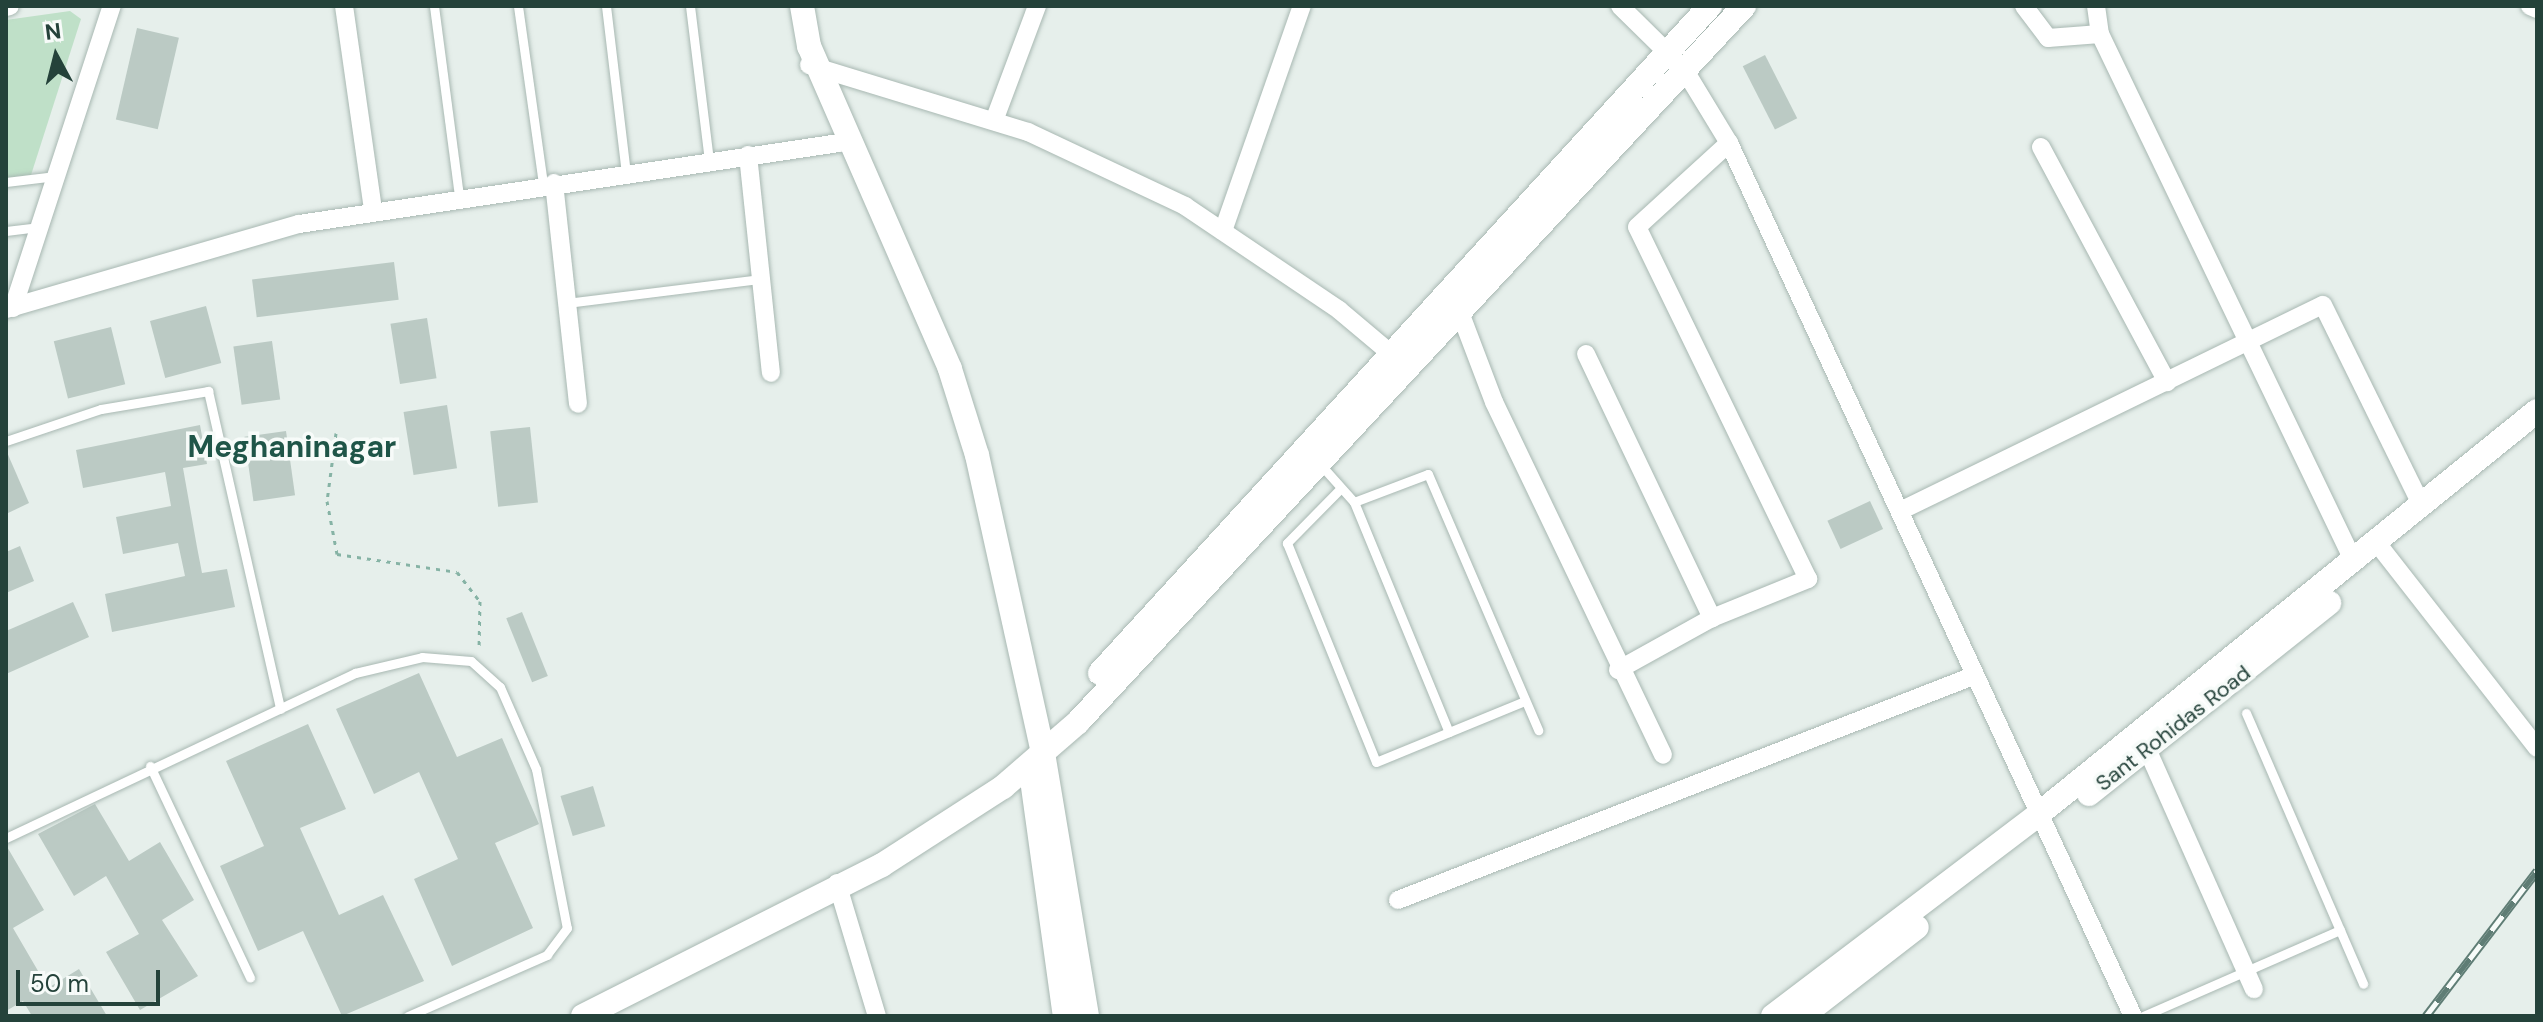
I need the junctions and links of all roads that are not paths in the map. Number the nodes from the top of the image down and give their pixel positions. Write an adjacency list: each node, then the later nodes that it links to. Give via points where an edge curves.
1 (112, 6): 28 (street)
2 (344, 6): 32 (street)
3 (434, 6): 31 (lane)
4 (518, 6): 30 (lane)
5 (606, 6): 27 (lane)
6 (690, 6): 26 (lane)
7 (792, 6): 20 (street)
8 (802, 6): 20 (street)
9 (1037, 6): 21 (street)
10 (1302, 6): 35 (street)
11 (1620, 6): 19 (street)
12 (1710, 6): 19 (street)
13 (1744, 6): 19 (street)
14 (2024, 6): 18 (street, via 2048,38)
15 (2096, 6): 18 (street)
16 (2530, 6): 17 (street)
17 (2537, 9)
18 (2100, 34): 40 (street)
19 (1676, 60): 23 (street); 39 (street); 41 (street)
20 (811, 64): 21 (street); 22 (street); 66 (street, via 950,369 977,455)
21 (994, 121): 35 (street, via 1185,206)
22 (839, 143): 25 (street); 66 (street, via 940,372 967,458)
23 (1729, 143): 54 (street); 58 (street, via 1637,227 1808,579)
24 (2041, 147): 45 (street)
25 (748, 155): 26 (street); 36 (street)
26 (709, 160): 27 (street)
27 (626, 173): 30 (street)
28 (56, 176): 29 (lane); 33 (street)
29 (6, 182)
30 (549, 184): 31 (street); 37 (street)
31 (459, 197): 32 (street)
32 (373, 211): 38 (street, via 236,239)
33 (39, 227): 34 (lane); 38 (street)
34 (6, 231)
35 (1223, 231): 41 (street)
36 (761, 279): 37 (lane); 44 (street)
37 (567, 303): 46 (street)
38 (9, 308)
39 (1461, 315): 43 (street); 59 (street)
40 (2245, 343): 45 (street); 53 (street, via 2323,305); 57 (street)
41 (1391, 352): 43 (street); 56 (street)
42 (1586, 354): 58 (street)
43 (1410, 371): 50 (street)
44 (771, 373)
45 (2167, 382): 54 (street)
46 (578, 404)
47 (2537, 411): 53 (street)
48 (2537, 431): 55 (street, Sant Rohidas Road)
49 (6, 441): 62 (lane, via 101,409 208,391)
50 (1320, 464): 51 (lane); 56 (street)
51 (1340, 489): 52 (lane); 65 (lane, via 1287,543 1376,762)
52 (1354, 502): 61 (lane, via 1428,474); 65 (lane)
53 (2422, 506): 55 (street)
54 (1900, 511): 60 (street)
55 (2382, 549): 57 (street); 67 (street); 68 (street, Sant Rohidas Road)
56 (1213, 561): 66 (street, via 1078,722)
57 (2354, 562): 71 (street)
58 (1712, 618): 59 (street)
59 (1618, 670): 69 (street)
60 (1973, 676): 71 (street); 74 (street)
61 (1525, 701): 64 (lane); 65 (lane)
62 (280, 709): 70 (lane); 79 (lane, via 404,659 441,656 478,664 500,687 543,788 567,928 547,955)
63 (2246, 713): 75 (lane)
64 (1538, 730)
65 (1449, 732)
66 (1034, 746): 73 (street, via 1003,787); 82 (street); 83 (street)
67 (2537, 748)
68 (2147, 749): 71 (street, Sant Rohidas Road); 77 (street)
69 (1663, 755)
70 (150, 766): 72 (lane); 76 (lane)
71 (2043, 819): 84 (street); 85 (street, Sant Rohidas Road); 86 (street)
72 (6, 838)
73 (837, 883): 80 (street); 81 (street)
74 (1398, 900)
75 (2340, 930): 77 (lane); 78 (lane)
76 (250, 978)
77 (2250, 981): 87 (lane)
78 (2363, 984)
79 (408, 1016)
80 (583, 1016)
81 (877, 1016)
82 (1065, 1016)
83 (1087, 1016)
84 (1773, 1016)
85 (1802, 1016)
86 (2133, 1016)
87 (2143, 1016)

